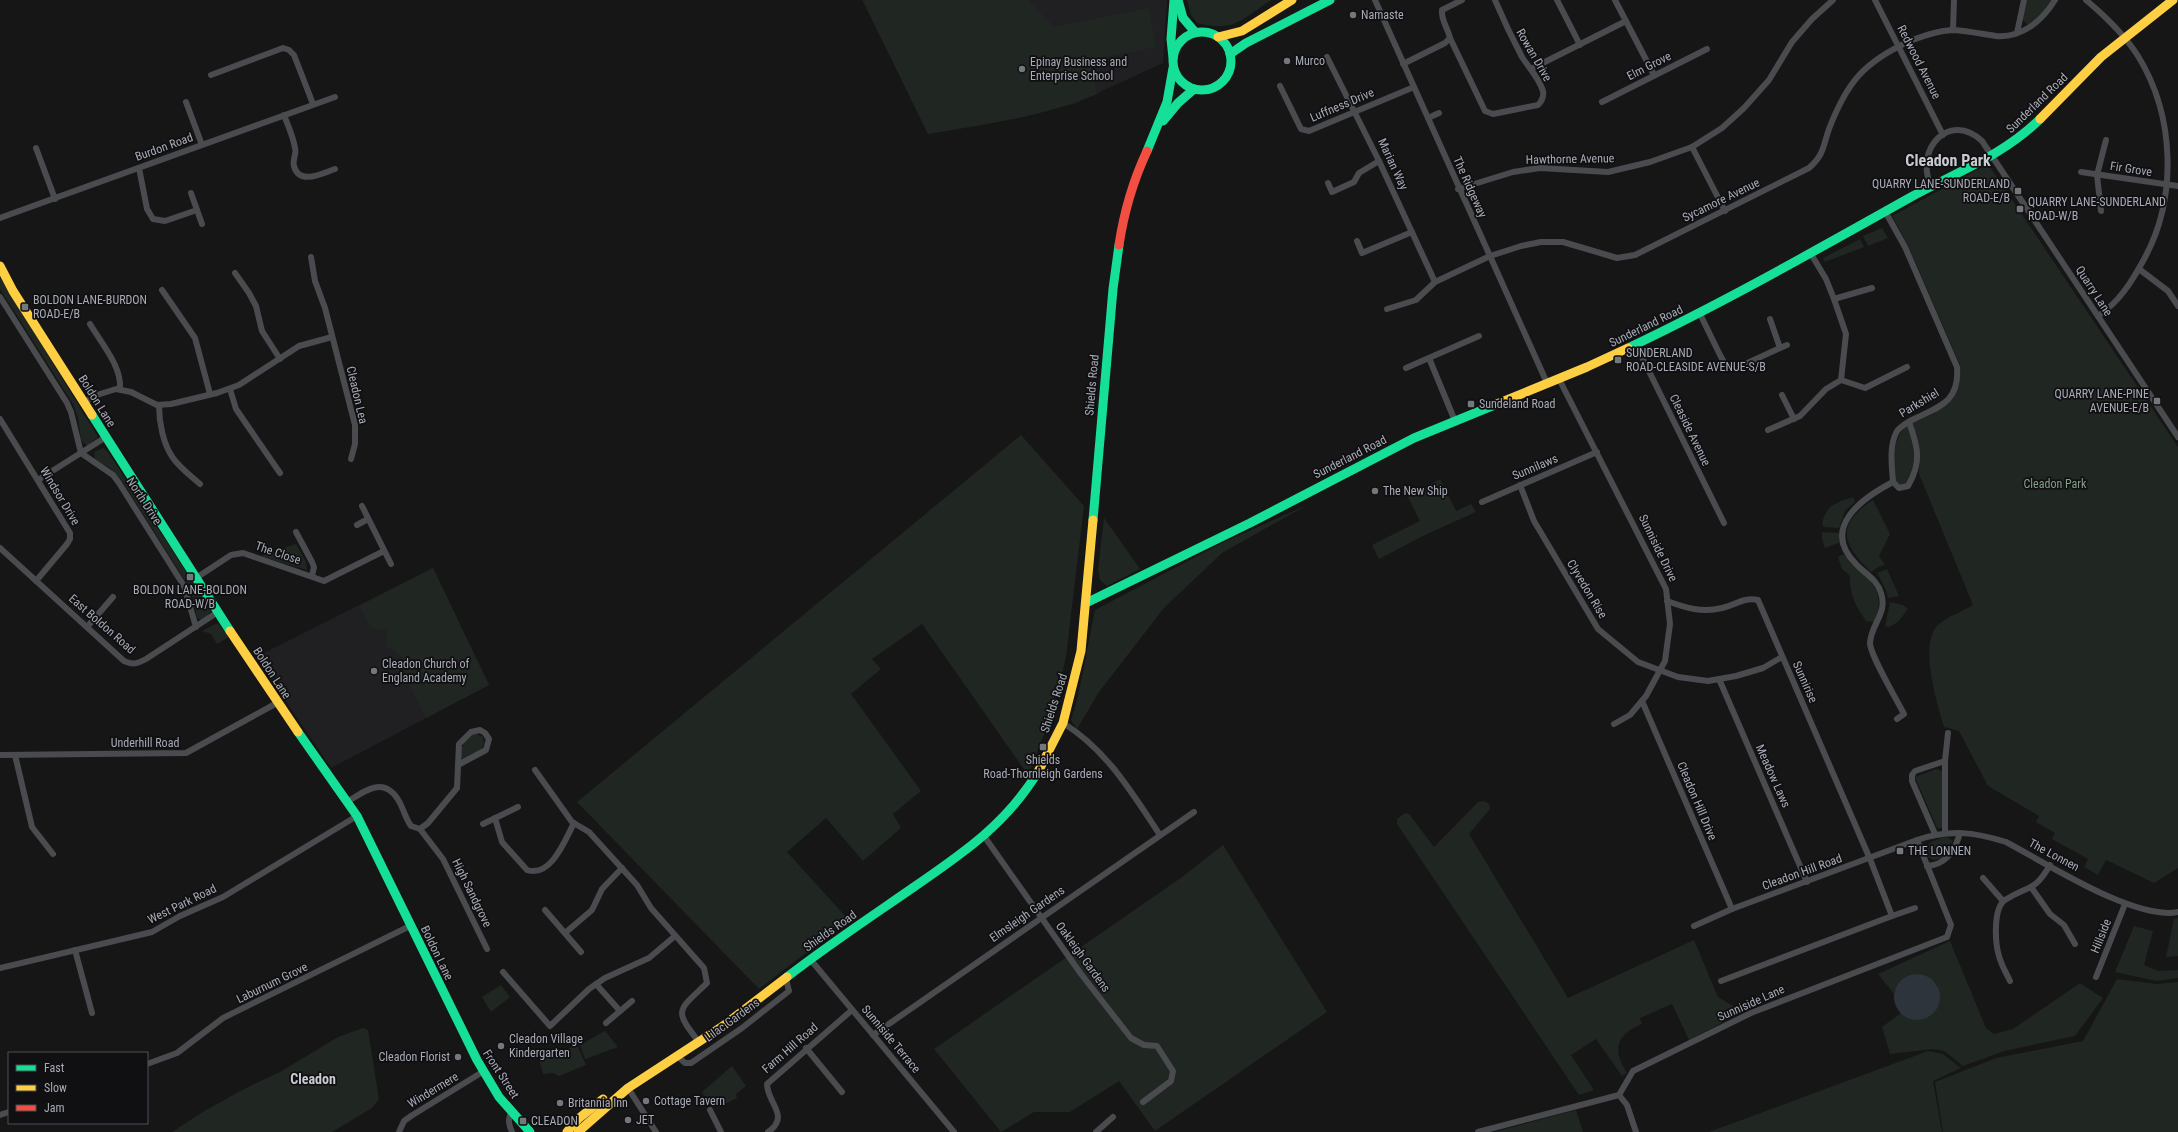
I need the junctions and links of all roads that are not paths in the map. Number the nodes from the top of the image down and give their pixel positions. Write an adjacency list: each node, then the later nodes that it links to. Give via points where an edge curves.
1 (1174, 0): 29 (main road, via 1171,39)
2 (1178, 0): 19 (main road, via 1182,18)
3 (1292, 0): 21 (main road, via 1242,31)
4 (1330, 0): 27 (main road, via 1246,43)
5 (1375, 0): 30 (street, The Ridgeway)
6 (1462, 0): 22 (street, via 1442,10 1441,17)
7 (1495, 0): 32 (street, Rowan Drive, via 1510,34)
8 (1557, 0): 24 (street)
9 (1615, 0): 17 (street)
10 (1833, 0): 50 (street, Hawthorne Avenue, via 1792,42 1769,80 1744,108 1722,128)
11 (1875, 0): 25 (street, Redwood Avenue)
12 (1954, 0): 18 (street)
13 (2024, 0): 20 (street)
14 (2055, 0): 20 (street, via 2032,26)
15 (2086, 0): 23 (street, via 2106,17)
16 (2173, 0): 23 (main road, Sunderland Road)
17 (1626, 21): 24 (street); 34 (street)
18 (1953, 30): 20 (street, Sycamore Avenue, via 2000,36); 25 (street, Sycamore Avenue, via 1928,35)
19 (1195, 32): 21 (main road, via 1207,32); 29 (main road, via 1180,42)
20 (2017, 33)
21 (1218, 37): 27 (main road, via 1224,41)
22 (1450, 38): 30 (street); 32 (street, Rowan Drive, via 1485,111 1493,114 1538,105 1543,92)
23 (2123, 38): 52 (main road, Sunderland Road, via 2034,125); 59 (street, via 2137,54 2145,69 2159,106 2167,145)
24 (1580, 44): 32 (street)
25 (1899, 46): 47 (street, Redwood Avenue); 66 (street, Sycamore Avenue, via 1871,62 1846,90 1818,160 1809,168)
26 (1706, 49): 34 (street, Elm Grove)
27 (1230, 54): 37 (main road, via 1231,65 1222,82 1209,89)
28 (1327, 57): 42 (street, Marian Way)
29 (1173, 58): 31 (main road)
30 (1403, 64): 36 (street, The Ridgeway)
31 (1173, 68): 37 (main road, via 1180,81); 46 (main road, Shields Road, via 1167,102)
32 (1531, 69)
33 (211, 75): 41 (street, via 283,48 294,55)
34 (1654, 75): 40 (street, Elm Grove)
35 (1280, 86): 42 (street, Luffness Drive, via 1301,129 1309,131)
36 (1414, 87): 42 (street, Luffness Drive); 45 (street, The Ridgeway)
37 (1194, 89): 46 (main road, Shields Road)
38 (335, 97): 41 (street, Burdon Road)
39 (186, 102): 49 (street)
40 (1602, 102)
41 (313, 104): 44 (street, Burdon Road)
42 (1356, 112): 53 (street, Marian Way)
43 (1439, 113): 45 (street)
44 (284, 115): 49 (street, Burdon Road); 55 (street, via 296,149 296,171 306,177 312,177)
45 (1428, 118): 62 (street, The Ridgeway)
46 (1158, 126): 137 (main road, Shields Road, via 1135,176 1122,224 1113,289)
47 (1943, 134): 52 (street, Quarry Lane, via 1959,130 1975,135); 60 (street, via 1935,140 1928,153 1926,167)
48 (2106, 140): 57 (street)
49 (202, 145): 54 (street, Burdon Road)
50 (1692, 147): 62 (street, Hawthorne Avenue, via 1650,162 1608,172 1540,168 1513,172); 66 (street)
51 (36, 148): 64 (street)
52 (1992, 156): 60 (main road, Sunderland Road); 87 (street, Quarry Lane)
53 (1379, 161): 58 (street, via 1359,173 1354,182 1339,190 1332,192); 71 (street, Marian Way)
54 (139, 168): 64 (street, Burdon Road); 65 (street, via 147,209 153,219 165,221)
55 (335, 169)
56 (2081, 172): 57 (street, Fir Grove)
57 (2097, 175): 59 (street, Fir Grove); 67 (street)
58 (1328, 183)
59 (2167, 185): 61 (street, Fir Grove); 77 (street, via 2163,212 2155,236)
60 (1931, 186): 68 (main road, Sunderland Road)
61 (2178, 186)
62 (1458, 189): 74 (street, The Ridgeway)
63 (191, 193): 65 (street)
64 (55, 199): 69 (street, Burdon Road)
65 (197, 210): 70 (street)
66 (1726, 211): 74 (street, Sycamore Avenue, via 1634,256 1617,258 1563,242 1541,242)
67 (2101, 211)
68 (1886, 213): 73 (main road, Sunderland Road); 111 (street, Parkshiel, via 1905,247 1957,367 1958,379 1954,393 1944,404)
69 (0, 218)
70 (202, 224)
71 (1412, 232): 72 (street, via 1362,253); 79 (street, Marian Way)
72 (1357, 241)
73 (1811, 254): 83 (street); 86 (main road, Sunderland Road)
74 (1490, 256): 79 (street, Sycamore Avenue); 101 (street, The Ridgeway)
75 (311, 257): 91 (street, Cleadon Lea, via 315,281)
76 (0, 266): 106 (main road, Boldon Lane)
77 (2139, 269): 84 (street, via 2168,291); 87 (street, via 2119,299)
78 (235, 273): 96 (street, via 256,306 262,331)
79 (1435, 282): 85 (street, Sycamore Avenue, via 1416,300)
80 (1872, 288): 83 (street)
81 (162, 290): 104 (street, via 195,338)
82 (0, 297): 116 (street, via 67,403)
83 (1834, 299): 100 (street, via 1846,334)
84 (2178, 306)
85 (1387, 309)
86 (1700, 314): 92 (main road, Sunderland Road); 94 (street, via 1725,364 1732,368)
87 (2098, 316): 114 (street, Quarry Lane)
88 (1770, 319): 94 (street)
89 (90, 324): 102 (street, via 117,370 121,379)
90 (1479, 336): 95 (street)
91 (332, 337): 96 (street, via 300,346); 117 (street, Cleadon Lea, via 355,425 355,444)
92 (1636, 345): 99 (main road, Sunderland Road); 126 (street, Cleaside Avenue)
93 (1787, 345): 94 (street)
94 (1780, 348)
95 (1429, 358): 98 (street); 110 (street)
96 (280, 359): 103 (street)
97 (1907, 366): 100 (street, via 1866,388)
98 (1406, 368)
99 (1558, 379): 101 (main road, Sunderland Road); 115 (street, Sunniside Drive)
100 (1841, 380): 109 (street, via 1826,389)
101 (1547, 383): 110 (main road, Sunderland Road)
102 (120, 389): 106 (street, via 104,392); 107 (street)
103 (230, 389): 104 (street); 118 (street, via 236,409)
104 (210, 394): 107 (street)
105 (1782, 395): 109 (street)
106 (84, 402): 113 (main road, Boldon Lane)
107 (159, 405): 121 (street, via 159,420 174,460)
108 (0, 419): 119 (street, Windsor Drive)
109 (1794, 419): 112 (street)
110 (1455, 421): 137 (main road, Sunderland Road, via 1376,457 1250,523)
111 (1909, 422): 120 (street, Parkshiel, via 1896,432 1892,446); 120 (street, via 1915,438 1916,472 1908,486 1899,488)
112 (1768, 430)
113 (106, 437): 116 (street); 133 (main road, Boldon Lane)
114 (2178, 437)
115 (1597, 452): 122 (street, Sunnilaws); 136 (street, Sunniside Drive, via 1656,567 1666,589)
116 (81, 453): 119 (street); 140 (street, North Drive, via 119,482 184,586)
117 (351, 459)
118 (280, 472)
119 (38, 480): 134 (street, Windsor Drive, via 67,527 70,539)
120 (1893, 482): 146 (street, via 1857,505 1847,517 1842,531 1845,550 1875,581 1882,594 1882,614 1870,643 1874,656 1904,714)
121 (200, 484)
122 (1520, 485): 123 (street, Sunnilaws); 142 (street, Clyvedon Rise, via 1534,521 1598,629 1638,662)
123 (1482, 502)
124 (362, 506): 125 (street)
125 (368, 519): 127 (street); 130 (street)
126 (1724, 524)
127 (357, 525)
128 (296, 532): 132 (street, The Close, via 314,567)
129 (0, 548): 134 (street, East Boldon Road)
130 (384, 551): 131 (street); 132 (street, The Close, via 329,580 324,581)
131 (391, 564)
132 (312, 576): 133 (street, The Close, via 243,553 231,555)
133 (196, 578): 138 (main road, Boldon Lane)
134 (36, 581): 139 (street, East Boldon Road)
135 (113, 596): 139 (street)
136 (1667, 601): 141 (street, Sunnirise, via 1688,609 1704,611 1723,608 1748,598 1758,600); 142 (street, Sunniside Drive, via 1670,624 1665,661)
137 (1086, 603): 147 (main road, Shields Road, via 1081,651 1072,696)
138 (218, 612): 140 (street, East Boldon Road); 145 (main road, Boldon Lane)
139 (87, 627): 140 (street, East Boldon Road, via 124,661 131,664 142,662)
140 (196, 627)
141 (1782, 657): 143 (street, Clyvedon Rise, via 1763,668); 170 (street, Sunnirise)
142 (1660, 669): 143 (street, Clyvedon Rise, via 1678,677); 144 (street, Sunniside Drive)
143 (1719, 679): 175 (street, Meadow Laws)
144 (1642, 701): 148 (street, Sunniside Drive, via 1630,715); 180 (street, Cleadon Hill Drive)
145 (277, 703): 151 (street, Underhill Road, via 186,754); 155 (main road, Boldon Lane)
146 (1897, 719)
147 (1062, 724): 166 (street, via 1086,740 1107,759); 167 (main road, Shields Road, via 1029,787 1007,815)
148 (1614, 724)
149 (1948, 733): 152 (street)
150 (0, 755): 151 (street, Underhill Road)
151 (15, 755): 169 (street, via 32,827)
152 (1945, 761): 163 (street); 165 (street, via 1915,771 1912,775 1912,781)
153 (458, 765): 153 (street, via 486,750 489,739 485,733 480,730 464,737 459,744); 162 (street, via 457,788)
154 (535, 770): 160 (street)
155 (347, 802): 158 (main road, Boldon Lane); 162 (street, High Sandgrove, via 368,789 380,786 389,789 400,803 411,826)
156 (518, 807): 159 (street)
157 (1194, 812): 166 (street, Elmsleigh Gardens)
158 (356, 816): 185 (main road, Boldon Lane); 191 (street, West Park Road, via 223,897 152,932)
159 (495, 818): 160 (street, via 502,842 527,870 533,872 544,869 554,859); 161 (street)
160 (574, 823): 173 (street, via 589,832)
161 (483, 824)
162 (420, 829): 190 (street, High Sandgrove, via 443,859)
163 (1945, 832): 164 (street, The Lonnen); 165 (street, The Lonnen)
164 (1960, 833): 171 (street, The Lonnen, via 1987,836 2006,842); 172 (street, via 1954,850 1947,859 1934,866)
165 (1935, 834): 168 (street, The Lonnen)
166 (1160, 835): 184 (street, Elmsleigh Gardens)
167 (984, 836): 184 (street, Oakleigh Gardens); 193 (main road, Shields Road)
168 (1917, 840): 170 (street, Cleadon Hill Road); 172 (street, Sunniside Lane)
169 (53, 854)
170 (1870, 859): 175 (street, Cleadon Hill Road); 183 (street, Sunnirise)
171 (2050, 865): 176 (street, via 2041,880); 178 (street, The Lonnen)
172 (1927, 866): 215 (street, Sunniside Lane, via 1951,925 1947,937 1751,1013 1633,1071)
173 (622, 868): 187 (street, via 602,889 592,910); 188 (street)
174 (1983, 878): 177 (street)
175 (1807, 882): 180 (street, Cleadon Hill Road)
176 (2032, 887): 177 (street); 189 (street, via 2050,914 2064,925)
177 (2003, 901): 199 (street, via 1997,914 1995,935 1999,956)
178 (2126, 904): 182 (street, The Lonnen, via 2170,914); 196 (street, Hillside)
179 (1915, 908): 183 (street)
180 (1732, 909): 186 (street, Cleadon Hill Road)
181 (545, 910): 187 (street)
182 (2178, 912)
183 (1892, 916): 198 (street)
184 (1041, 918): 207 (street, Elmsleigh Gardens); 216 (street, Oakleigh Gardens, via 1131,1038 1137,1043 1157,1046 1173,1071 1173,1076 1166,1086)
185 (410, 926): 206 (main road, Boldon Lane); 211 (street, Laburnum Grove, via 223,1018 177,1053)
186 (1694, 926)
187 (565, 934): 192 (street)
188 (675, 936): 200 (street, via 649,958); 208 (street, via 704,968 706,975 707,984 683,1006 681,1014)
189 (2075, 944)
190 (487, 948)
191 (76, 950): 194 (street, West Park Road); 204 (street)
192 (581, 952)
193 (810, 960): 197 (main road, Shields Road); 202 (street, Sunniside Terrace)
194 (0, 968)
195 (503, 972): 200 (street, via 550,1026)
196 (2096, 976)
197 (786, 979): 208 (main road, Shields Road); 210 (street, Lilac Gardens, via 789,990 742,1028 691,1063 685,1063)
198 (1721, 981)
199 (2010, 981)
200 (596, 984): 203 (street)
201 (632, 1001): 203 (street)
202 (852, 1010): 207 (street, Sunniside Terrace); 209 (street, Farm Hill Road)
203 (620, 1011): 205 (street)
204 (92, 1013)
205 (606, 1023)
206 (458, 1024): 212 (main road, Front Street)
207 (873, 1035): 228 (street, Sunniside Terrace)
208 (699, 1042): 210 (main road, Shields Road)
209 (806, 1048): 214 (street); 227 (street, Farm Hill Road, via 767,1084 767,1090 778,1113 774,1128)
210 (677, 1056): 213 (main road, Shields Road)
211 (148, 1064)
212 (484, 1072): 218 (main road, Front Street, via 499,1097); 220 (street, Windermere, via 411,1116 404,1121)
213 (628, 1088): 223 (main road, Shields Road, via 603,1099 578,1119); 224 (main road, Shields Road); 225 (street)
214 (842, 1092)
215 (1619, 1094): 230 (street); 231 (street, via 1627,1106)
216 (1142, 1102)
217 (710, 1110): 226 (street)
218 (512, 1112): 221 (street, via 509,1121); 222 (main road, Front Street)
219 (1113, 1117): 229 (street)
220 (399, 1132)
221 (512, 1132)
222 (530, 1132)
223 (567, 1132)
224 (578, 1132)
225 (656, 1132)
226 (721, 1132)
227 (768, 1132)
228 (954, 1132)
229 (1096, 1132)
230 (1478, 1132)
231 (1636, 1132)

